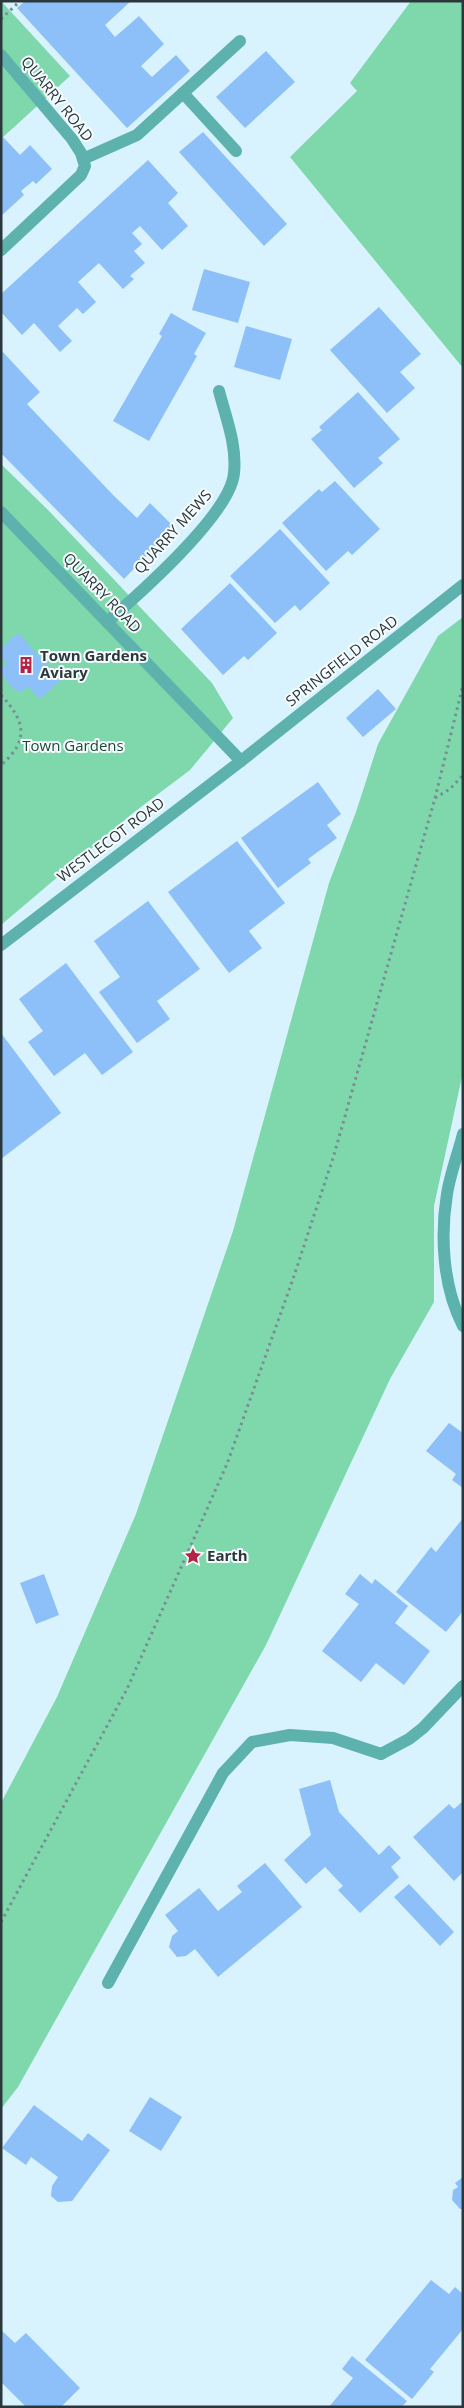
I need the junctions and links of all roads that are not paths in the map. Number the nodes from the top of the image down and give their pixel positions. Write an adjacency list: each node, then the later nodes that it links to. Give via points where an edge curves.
1 (240, 41): 3 (street)
2 (1, 55): 5 (street, QUARRY ROAD, via 72,139)
3 (184, 93): 4 (street); 5 (street, via 137,135)
4 (236, 151)
5 (83, 159): 6 (street, QUARRY ROAD, via 85,166 81,175)
6 (1, 250)
7 (218, 391): 10 (street, QUARRY MEWS, via 233,442 234,474 229,494 157,578)
8 (1, 512): 10 (street, QUARRY ROAD)
9 (463, 585): 11 (street, SPRINGFIELD ROAD)
10 (107, 622): 11 (street, QUARRY ROAD)
11 (241, 761): 12 (street, WESTLECOT ROAD)
12 (1, 944)
13 (463, 1134): 14 (street, via 447,1193 445,1226 449,1292)
14 (463, 1326)
15 (463, 1686): 16 (street, via 409,1740 381,1754 333,1738 290,1735 252,1742 223,1773)
16 (108, 1983)

